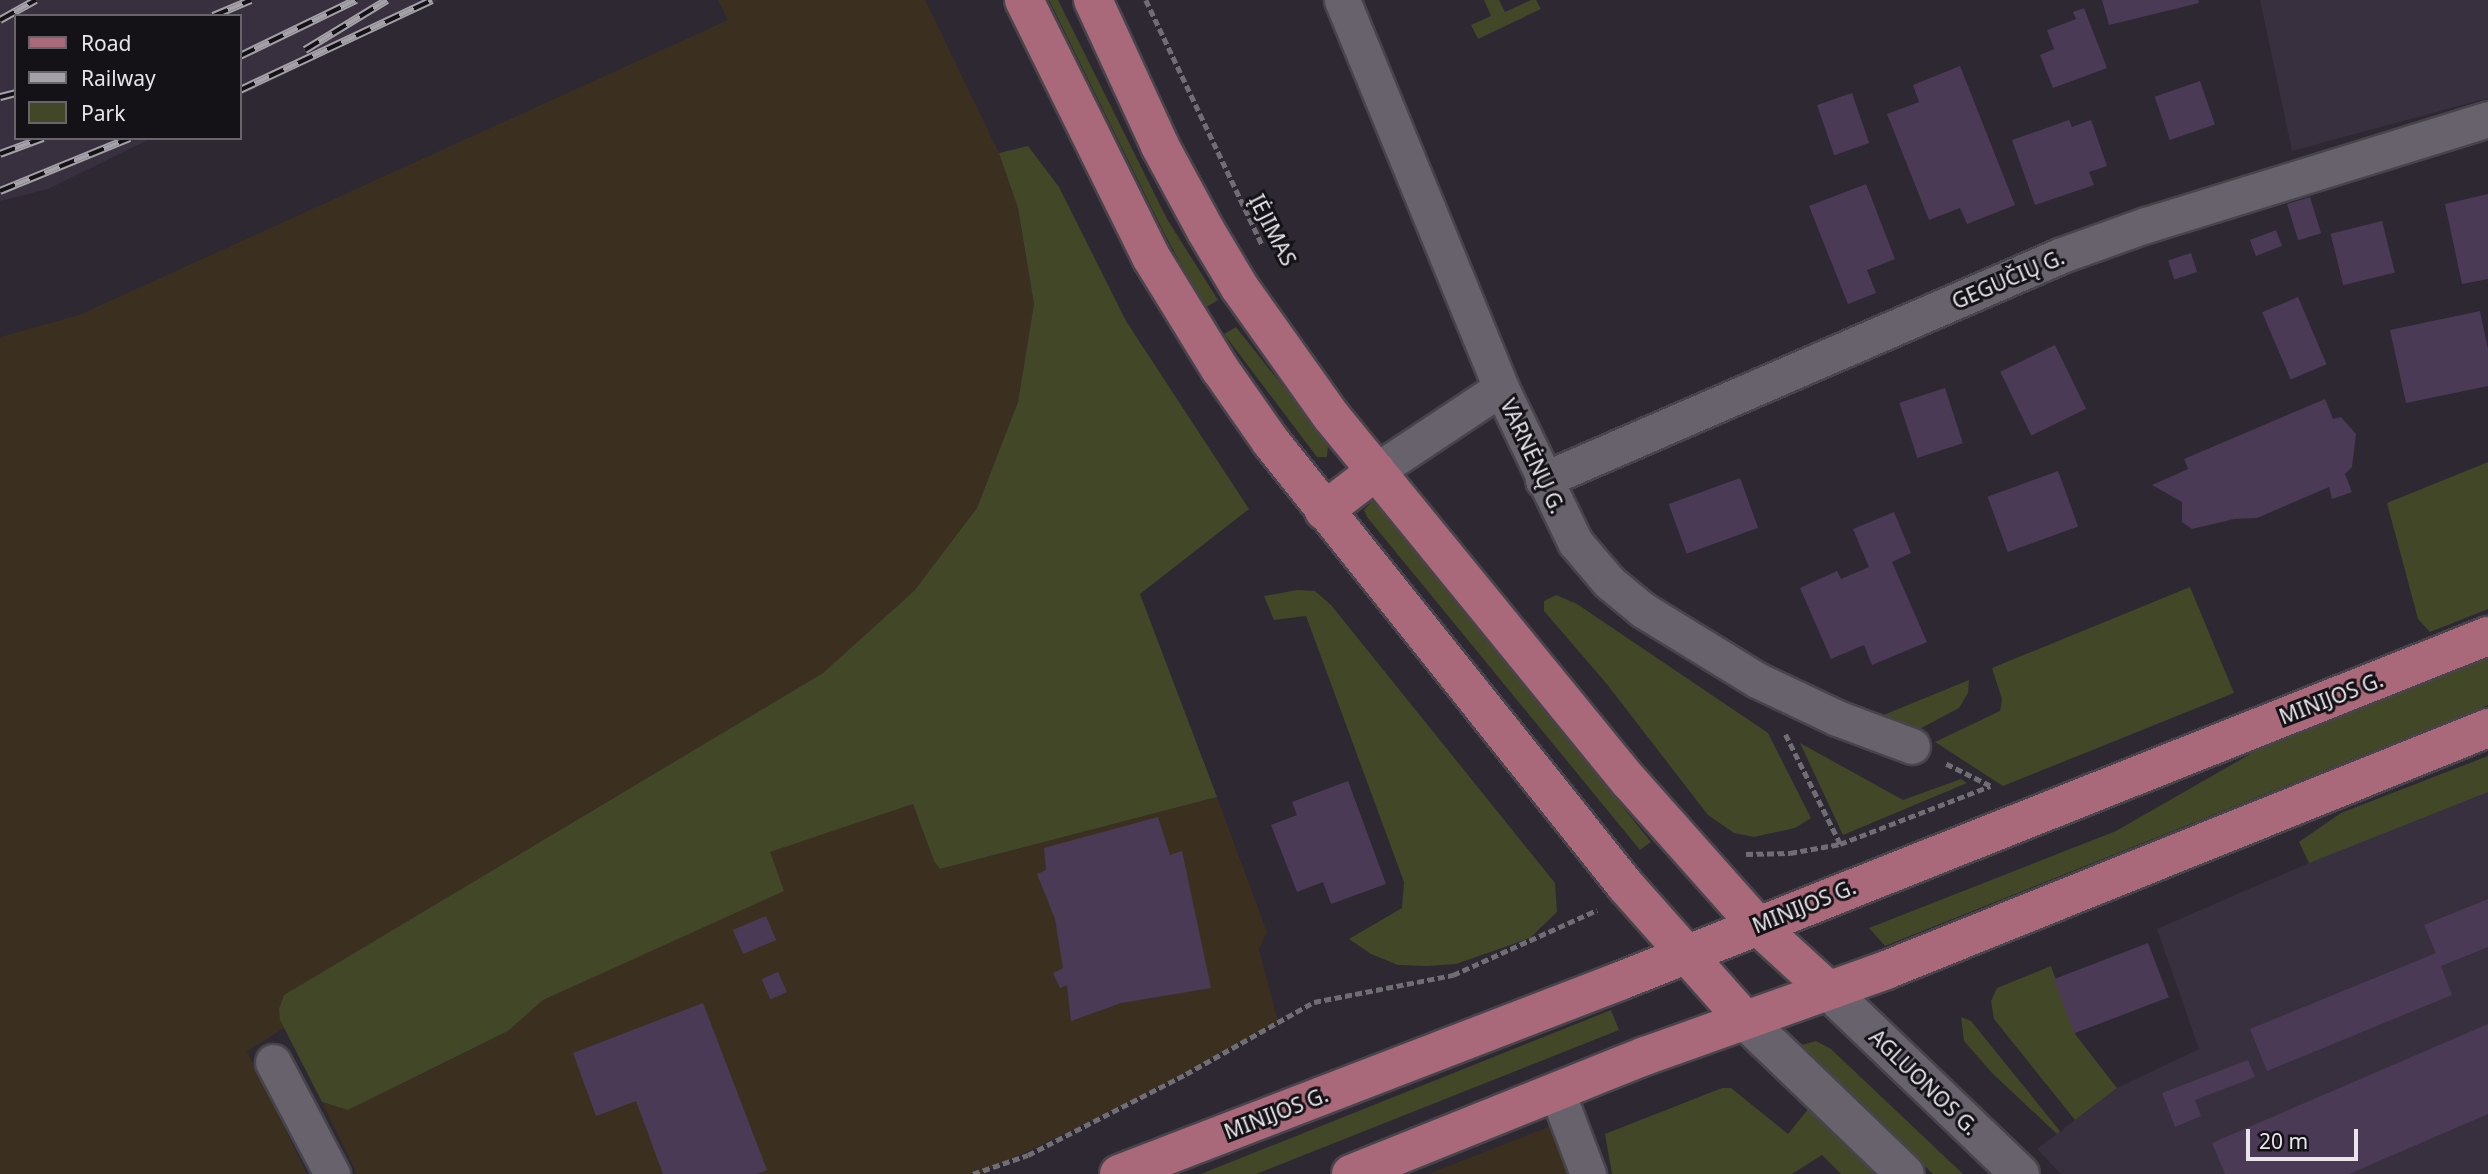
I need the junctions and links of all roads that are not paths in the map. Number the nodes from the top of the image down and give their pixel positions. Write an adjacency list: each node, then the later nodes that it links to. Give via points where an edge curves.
1 (1024, 0): 8 (main road, via 1151,257 1220,369)
2 (1093, 0): 6 (main road, via 1160,146 1240,288)
3 (1342, 0): 5 (street, VARNĖNŲ G.)
4 (2488, 119): 7 (street, GEGUČIŲ G., via 2063,255)
5 (1501, 388): 6 (street); 7 (street, VARNĖNŲ G.)
6 (1376, 471): 8 (main road); 12 (main road, via 1630,782)
7 (1543, 480): 11 (street, VARNĖNŲ G., via 1575,542 1609,582 1643,610 1757,680 1837,718)
8 (1324, 512): 13 (main road)
9 (2488, 636): 12 (main road, MINIJOS G.)
10 (2488, 728): 14 (main road)
11 (1912, 746)
12 (1757, 925): 13 (main road, MINIJOS G.); 14 (main road)
13 (1686, 954): 15 (main road); 19 (main road, MINIJOS G.)
14 (1828, 990): 15 (main road); 23 (main road, AGLUONOS G.)
15 (1744, 1019): 17 (main road); 22 (main road)
16 (273, 1062): 18 (street)
17 (1557, 1092): 20 (main road); 21 (street)
18 (332, 1174)
19 (1119, 1174)
20 (1350, 1174)
21 (1588, 1174)
22 (1905, 1174)
23 (2020, 1174)

